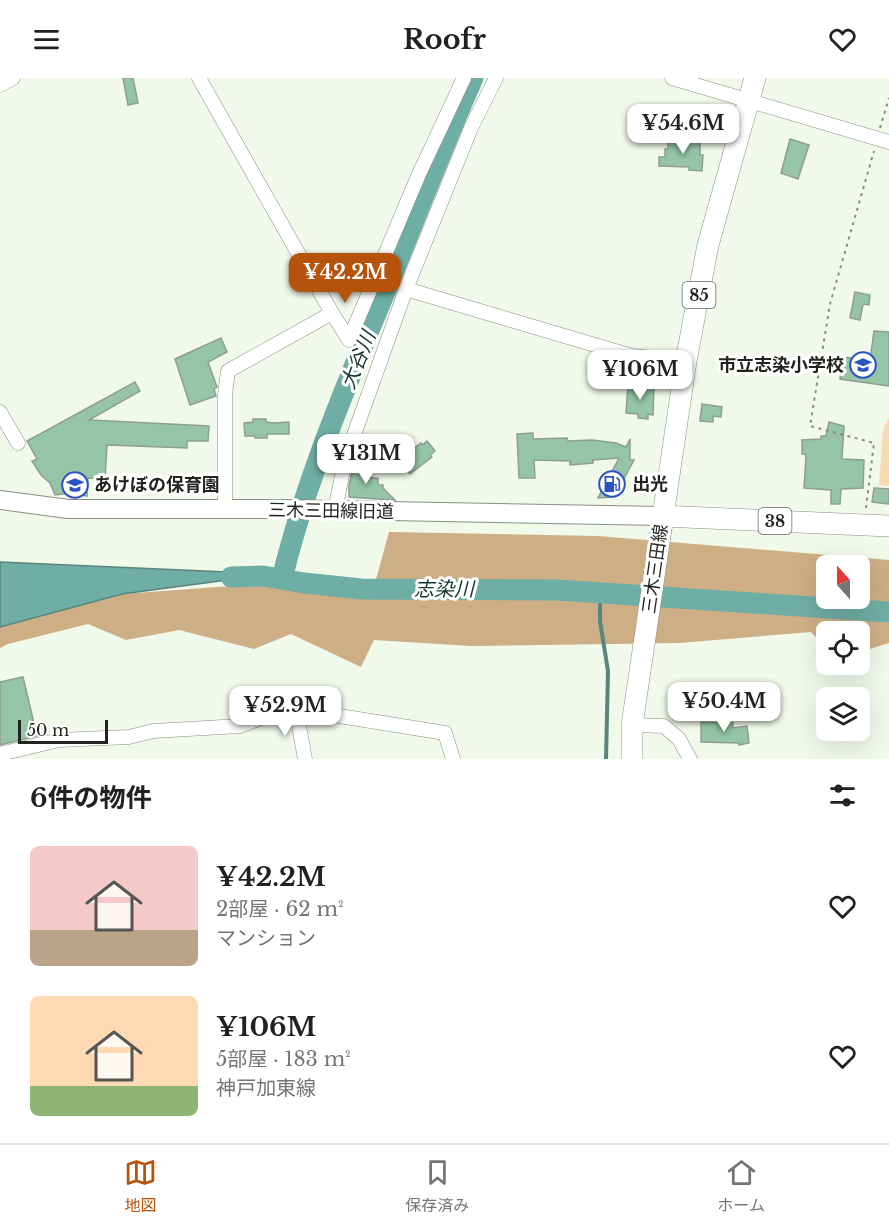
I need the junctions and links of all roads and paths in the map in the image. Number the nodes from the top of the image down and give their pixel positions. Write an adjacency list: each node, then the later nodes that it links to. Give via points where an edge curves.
1 (13, 78): 7 (street)
2 (200, 78): 12 (street)
3 (464, 78): 12 (street, via 349,340)
4 (496, 78): 11 (street, via 471,128)
5 (672, 78): 9 (street)
6 (755, 78): 9 (main road, 85)
7 (0, 86)
8 (889, 98): 10 (path)
9 (748, 101): 10 (street); 13 (main road, 85, via 708,245)
10 (883, 140): 20 (path, via 830,304 810,426 874,443)
11 (406, 289): 13 (street, via 632,356); 18 (street, via 345,460)
12 (332, 313): 17 (street, via 228,371)
13 (686, 362): 19 (main road, 85)
14 (0, 412): 15 (street)
15 (18, 443)
16 (0, 500): 17 (street, 三木三田線旧道, via 68,509)
17 (225, 510): 18 (street, 三木三田線旧道)
18 (334, 511): 19 (street, 三木三田線旧道)
19 (662, 516): 20 (main road, 三木三田線 / 38); 23 (main road, 三木三田線)
20 (863, 525): 21 (main road, 三木三田線 / 38)
21 (889, 526)
22 (296, 709): 24 (street, via 284,709 240,726 59,740); 25 (street); 26 (street, via 446,733)
23 (639, 725): 27 (main road, 三木三田線); 28 (main road, 三木三田線); 29 (street, via 664,726 679,739)
24 (0, 754)
25 (305, 759)
26 (453, 759)
27 (633, 759)
28 (647, 759)
29 (690, 759)

